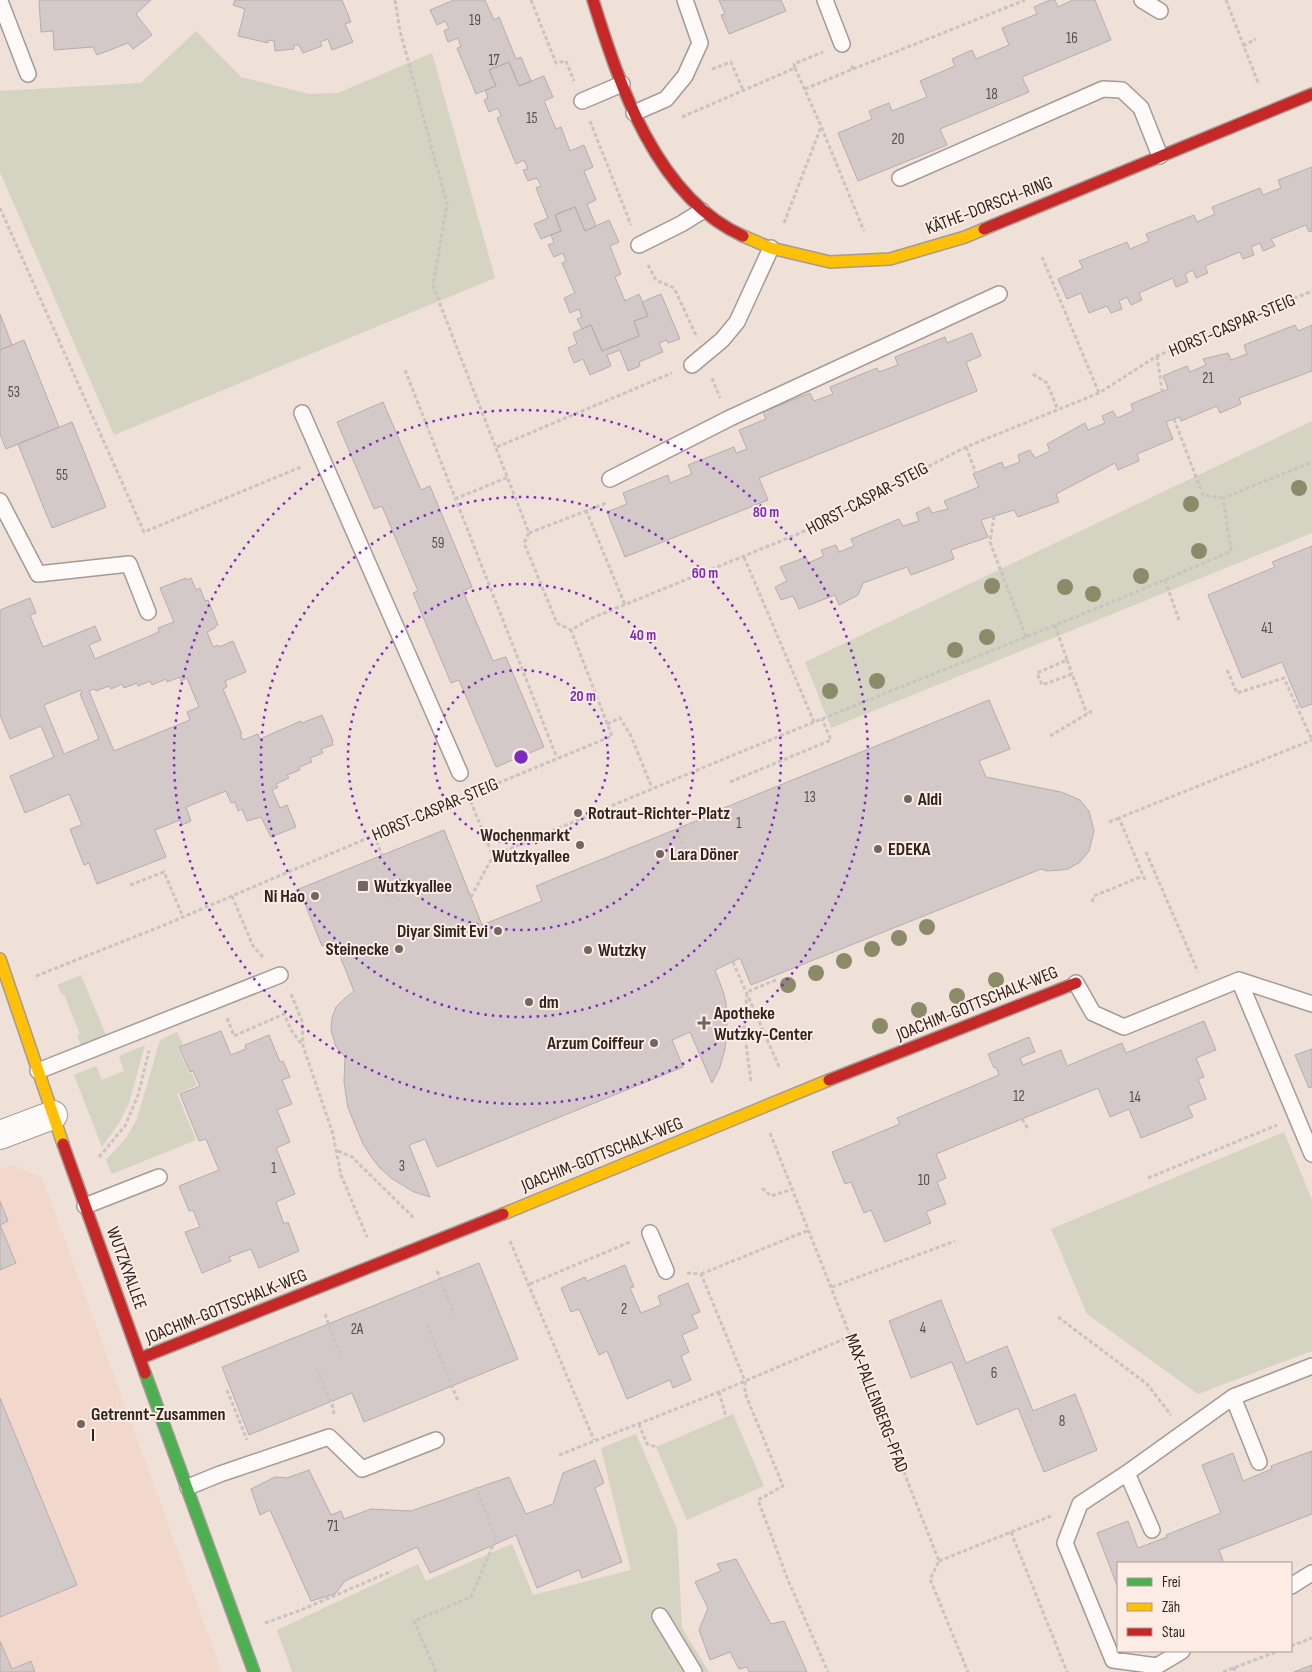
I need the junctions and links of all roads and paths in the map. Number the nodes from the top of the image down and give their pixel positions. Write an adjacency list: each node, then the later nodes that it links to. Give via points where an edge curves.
1 (395, 0): 47 (path, via 400,31 447,204 433,286)
2 (531, 0): 21 (path, via 556,63 566,61)
3 (593, 0): 17 (street, KÄTHE-DORSCH-RING)
4 (685, 0): 22 (lane, via 700,43 693,60 685,76 666,99)
5 (824, 0): 12 (lane)
6 (1025, 0): 15 (path)
7 (1142, 0): 10 (lane)
8 (1226, 0): 13 (path)
9 (0, 1): 16 (lane)
10 (1160, 11)
11 (1256, 40): 13 (path)
12 (842, 44): 14 (path, via 794,64); 15 (path)
13 (1243, 46): 18 (path)
14 (795, 68): 19 (path); 23 (path)
15 (853, 69): 19 (path)
16 (28, 74)
17 (622, 84): 21 (lane); 22 (street, KÄTHE-DORSCH-RING)
18 (1260, 88)
19 (805, 89): 24 (path)
20 (1312, 94): 25 (street, KÄTHE-DORSCH-RING)
21 (582, 101): 31 (path)
22 (634, 113): 28 (street, KÄTHE-DORSCH-RING, via 667,171)
23 (676, 119)
24 (821, 126): 29 (path); 30 (path)
25 (1160, 156): 26 (lane, via 1141,108 1122,90 1103,89); 32 (street, KÄTHE-DORSCH-RING, via 965,237 890,259 830,262)
26 (900, 178)
27 (0, 208): 49 (path, via 144,532)
28 (702, 211): 31 (lane); 32 (street, KÄTHE-DORSCH-RING, via 737,233)
29 (783, 225)
30 (865, 233)
31 (639, 245): 37 (path, via 656,280 674,288 698,340)
32 (771, 248): 37 (lane, via 737,322 722,340)
33 (1042, 257): 42 (path)
34 (1312, 291): 36 (path, HORST-CASPAR-STEIG)
35 (999, 294): 53 (lane, via 730,418)
36 (1157, 356): 41 (path); 42 (path, HORST-CASPAR-STEIG)
37 (697, 360): 47 (path)
38 (405, 370): 55 (path)
39 (1033, 374): 44 (path, via 1047,383)
40 (712, 378): 43 (path)
41 (1162, 391)
42 (1099, 393): 44 (path, HORST-CASPAR-STEIG)
43 (720, 398)
44 (1058, 410): 48 (path, HORST-CASPAR-STEIG)
45 (302, 413): 49 (lane)
46 (1174, 419): 54 (path, via 1203,495)
47 (497, 447): 52 (path)
48 (966, 447): 51 (path); 61 (path, HORST-CASPAR-STEIG, via 798,534)
49 (322, 458): 80 (lane)
50 (1312, 462): 54 (path)
51 (976, 472)
52 (508, 477): 55 (path); 60 (path)
53 (610, 480)
54 (1223, 498): 62 (path, via 1231,551)
55 (455, 499): 79 (path)
56 (0, 501): 64 (lane, via 38,574 129,564)
57 (604, 504): 58 (path)
58 (586, 510): 60 (path); 63 (path)
59 (994, 516): 68 (path, via 990,542)
60 (529, 533): 67 (path, via 524,543 557,623)
61 (744, 557): 63 (path, HORST-CASPAR-STEIG); 75 (path)
62 (1165, 580): 65 (path); 66 (path)
63 (625, 604): 67 (path, HORST-CASPAR-STEIG)
64 (148, 612)
65 (1180, 620)
66 (1055, 625): 68 (path); 69 (path)
67 (571, 630): 76 (path)
68 (1026, 637): 74 (path)
69 (1067, 660): 71 (path); 71 (path, via 1037,673 1042,684)
70 (1227, 670): 78 (path, via 1237,693 1284,678)
71 (1072, 674): 73 (path)
72 (1092, 711): 73 (path)
73 (1087, 714): 77 (path)
74 (822, 719): 75 (path); 81 (path, via 831,740)
75 (814, 722): 82 (path)
76 (607, 724): 79 (path, HORST-CASPAR-STEIG, via 612,736); 82 (path, via 620,718 628,728)
77 (1050, 736)
78 (1312, 741): 84 (path)
79 (557, 758): 83 (path, HORST-CASPAR-STEIG)
80 (460, 773)
81 (730, 782)
82 (652, 788): 91 (path)
83 (468, 795): 87 (path, HORST-CASPAR-STEIG); 91 (path)
84 (1119, 818): 85 (path); 92 (path)
85 (1109, 822)
86 (676, 829): 89 (path)
87 (374, 835): 90 (path); 96 (path, HORST-CASPAR-STEIG)
88 (1146, 852): 109 (path)
89 (687, 854)
90 (382, 856)
91 (493, 856): 97 (path)
92 (1142, 876): 93 (path); 99 (path, via 1094,896)
93 (1145, 880)
94 (130, 885): 100 (path, via 164,872)
95 (362, 886): 98 (path)
96 (232, 896): 100 (path, HORST-CASPAR-STEIG); 103 (path, via 252,946)
97 (471, 897)
98 (400, 899)
99 (1092, 902)
100 (183, 917): 107 (path, HORST-CASPAR-STEIG)
101 (0, 960): 107 (street, WUTZKYALLEE)
102 (733, 962): 108 (path)
103 (280, 975): 111 (lane)
104 (776, 980): 108 (path)
105 (1240, 980): 109 (lane); 112 (lane); 121 (lane)
106 (1076, 983): 109 (lane, via 1093,1014 1124,1027); 150 (street, JOACHIM-GOTTSCHALK-WEG)
107 (9, 987): 117 (street, WUTZKYALLEE)
108 (747, 992): 118 (path); 119 (path, via 744,1029)
109 (1208, 993)
110 (291, 994): 116 (path, via 302,1021)
111 (220, 999): 113 (lane); 116 (path, via 234,1036 284,1014)
112 (1312, 1004)
113 (150, 1026): 117 (lane); 128 (path, via 150,1048 138,1095 125,1126)
114 (814, 1037): 115 (path)
115 (804, 1042)
116 (303, 1046): 126 (path)
117 (38, 1072): 120 (street, WUTZKYALLEE)
118 (782, 1074)
119 (752, 1086)
120 (53, 1115): 125 (street); 133 (street, WUTZKYALLEE)
121 (1296, 1118): 127 (lane); 130 (path)
122 (1022, 1119): 123 (path)
123 (1028, 1129)
124 (770, 1132): 132 (path, MAX-PALLENBERG-PFAD)
125 (0, 1135)
126 (337, 1150): 134 (path, via 352,1157); 139 (path, via 341,1175)
127 (1312, 1154)
128 (98, 1157)
129 (159, 1177): 133 (lane)
130 (1148, 1178)
131 (762, 1188): 132 (path, via 771,1196)
132 (793, 1190): 135 (path, MAX-PALLENBERG-PFAD)
133 (86, 1206): 150 (street, WUTZKYALLEE)
134 (419, 1222)
135 (809, 1230): 142 (path); 144 (path, MAX-PALLENBERG-PFAD)
136 (650, 1233): 141 (lane); 143 (path)
137 (509, 1239): 143 (path)
138 (955, 1241): 144 (path)
139 (369, 1243)
140 (436, 1268): 146 (path)
141 (666, 1271): 142 (path)
142 (702, 1274): 154 (path)
143 (530, 1284): 164 (path)
144 (832, 1287): 149 (path, MAX-PALLENBERG-PFAD)
145 (325, 1314): 151 (path)
146 (454, 1314)
147 (1058, 1317): 161 (path, via 1147,1384)
148 (427, 1324): 158 (path)
149 (851, 1336): 154 (path); 175 (path, MAX-PALLENBERG-PFAD)
150 (141, 1358): 170 (street, WUTZKYALLEE)
151 (342, 1358)
152 (1312, 1366): 157 (lane)
153 (317, 1368): 162 (path, via 334,1410)
154 (745, 1380): 156 (path); 189 (path, via 745,1393 783,1486 758,1500)
155 (227, 1390): 167 (path)
156 (719, 1392): 159 (path); 160 (path)
157 (1233, 1397): 161 (lane); 168 (lane)
158 (458, 1401)
159 (726, 1417)
160 (639, 1424): 164 (path); 165 (path, via 647,1444)
161 (1183, 1432): 169 (lane)
162 (329, 1437): 163 (lane, via 362,1469); 167 (lane)
163 (436, 1440)
164 (594, 1440): 166 (path)
165 (656, 1447)
166 (559, 1455)
167 (256, 1462): 170 (lane)
168 (1259, 1462)
169 (1127, 1473): 172 (lane); 173 (lane)
170 (188, 1487): 186 (street, WUTZKYALLEE)
171 (476, 1487): 187 (path, via 496,1538 471,1597 414,1620)
172 (1080, 1504): 174 (path); 183 (lane, via 1065,1543 1113,1660 1157,1666)
173 (1152, 1530)
174 (1011, 1532): 175 (path); 191 (path)
175 (939, 1561): 190 (path, via 930,1579)
176 (392, 1571): 180 (path)
177 (1312, 1573): 178 (lane)
178 (1292, 1585)
179 (660, 1616): 188 (lane)
180 (265, 1623)
181 (1312, 1638): 182 (path)
182 (1292, 1646)
183 (1180, 1652)
184 (1275, 1652): 185 (path)
185 (1234, 1667): 192 (path); 193 (path)
186 (254, 1672)
187 (436, 1672)
188 (694, 1672)
189 (828, 1672)
190 (968, 1672)
191 (1067, 1672)
192 (1223, 1672)
193 (1236, 1672)

